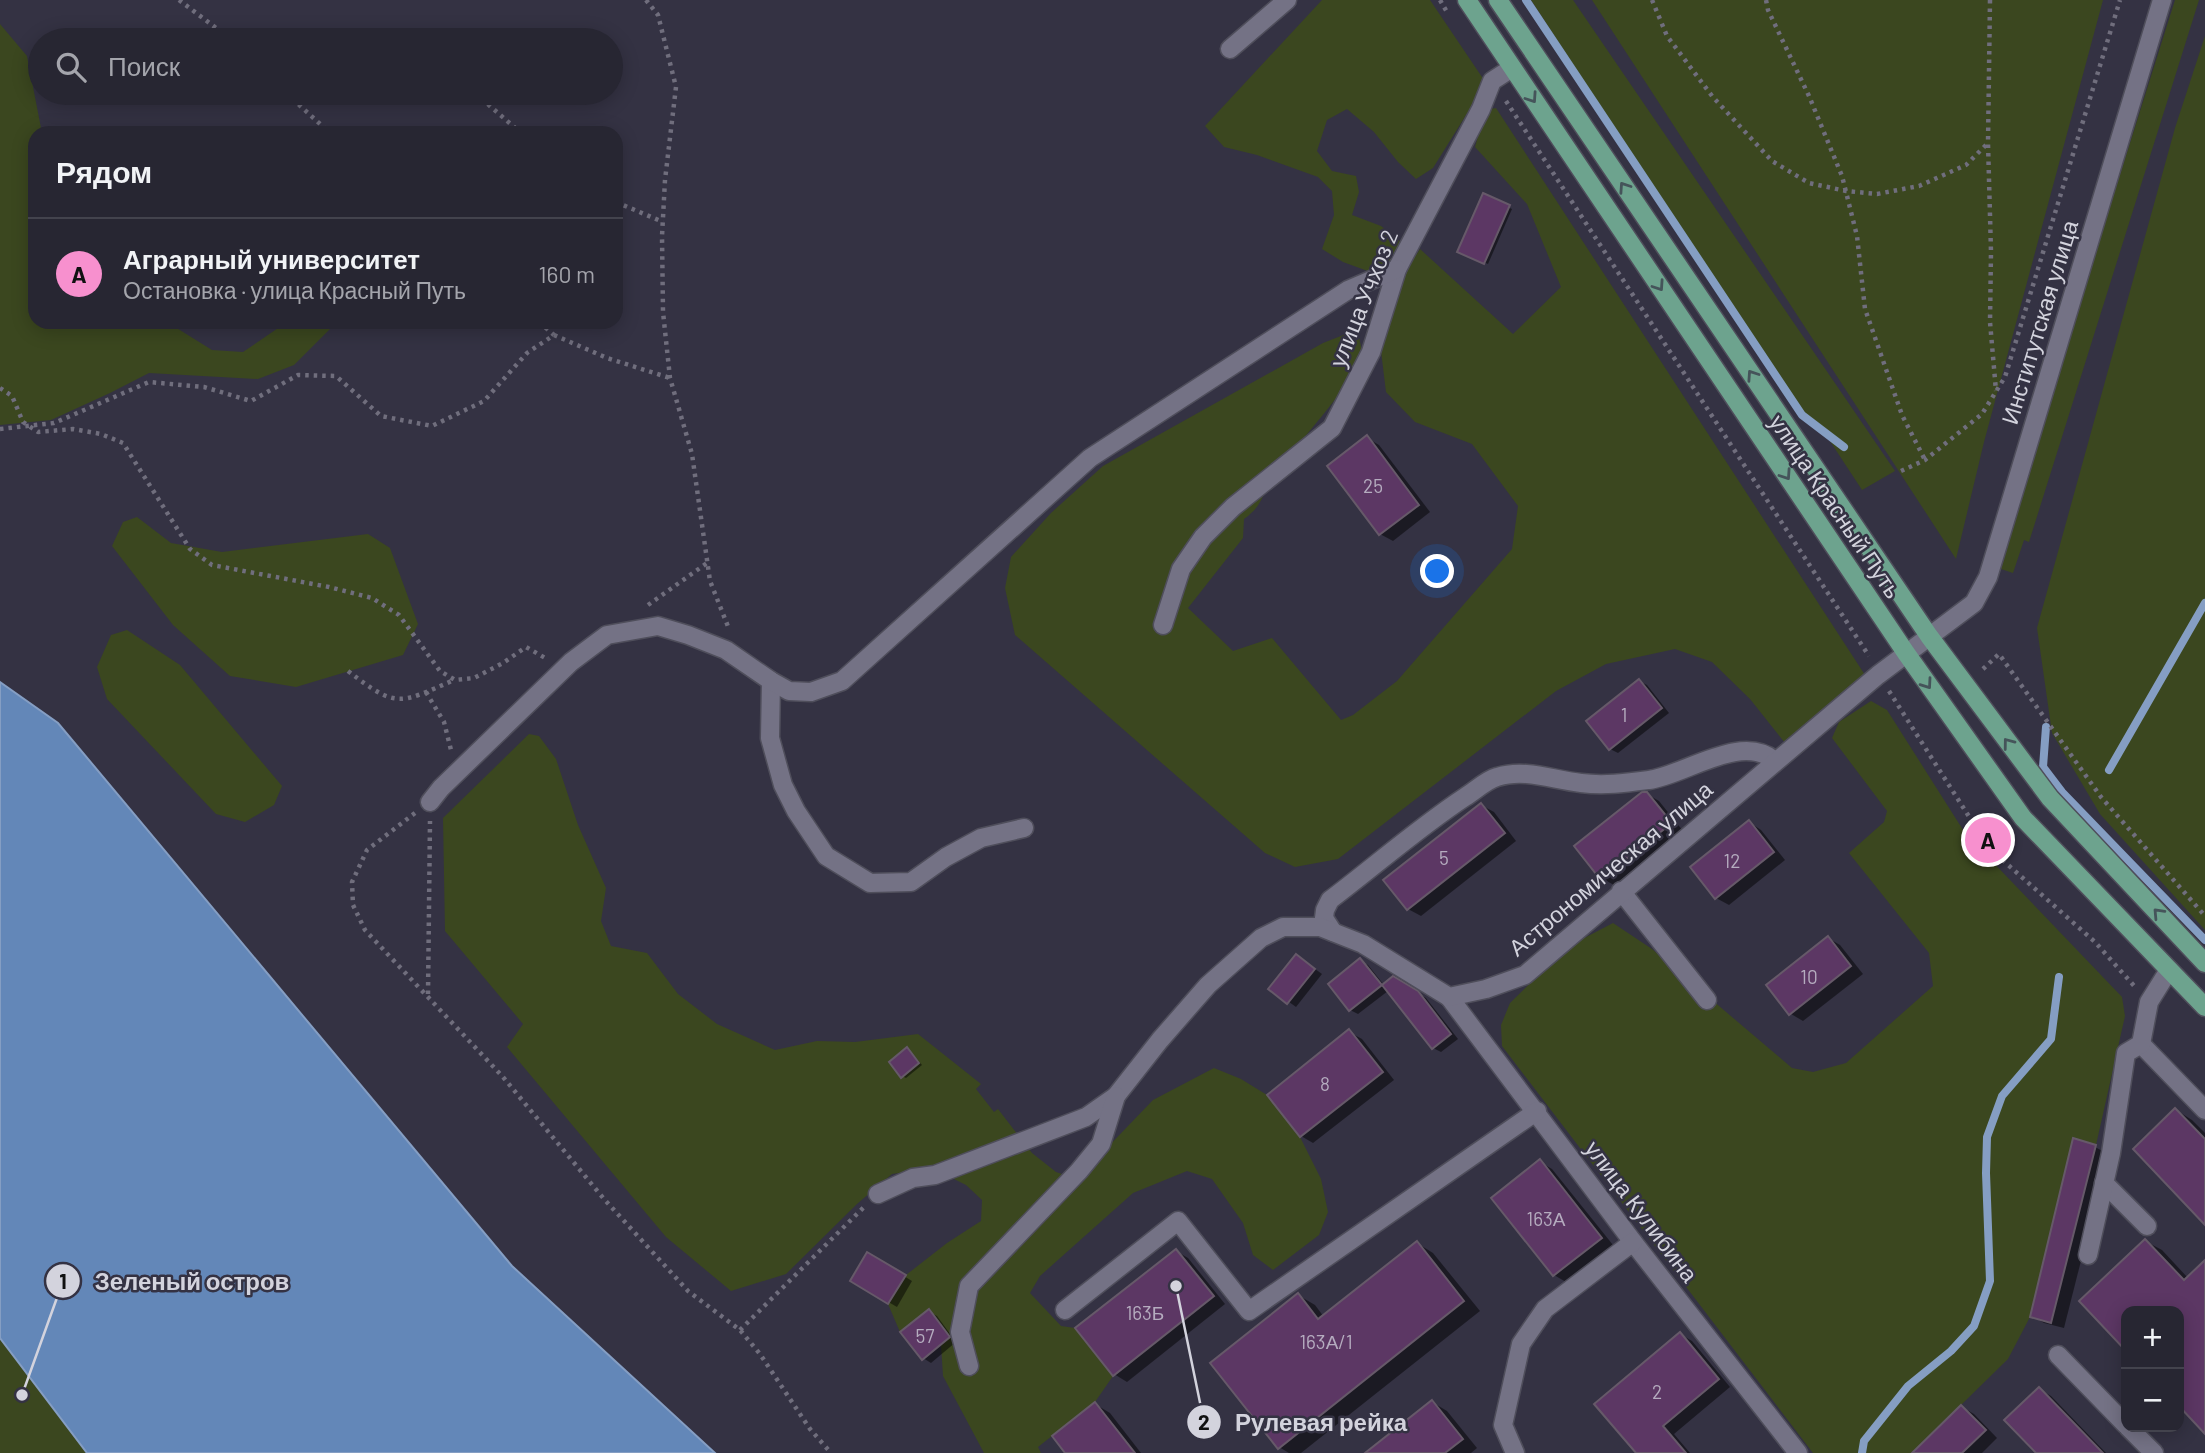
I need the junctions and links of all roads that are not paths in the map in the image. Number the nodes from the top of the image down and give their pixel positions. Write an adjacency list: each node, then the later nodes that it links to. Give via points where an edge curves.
1 (1287, 0): 5 (street)
2 (1467, 0): 6 (main road, улица Красный Путь)
3 (1498, 0): 9 (main road, улица Красный Путь, one-way to 3)
4 (2162, 0): 9 (street, Институтская улица, via 1988,576 1974,603)
5 (1230, 49)
6 (1511, 68): 7 (street, улица Учхоз 2, via 1492,81); 10 (main road, улица Красный Путь, one-way to 10)
7 (1396, 269): 8 (street, улица Учхоз 2, via 1371,352 1332,428 1233,507 1203,537 1181,569); 11 (street, via 1348,290 1090,458 842,681 810,692 789,691)
8 (1163, 625)
9 (1928, 636): 10 (street, Астрономическая улица); 17 (main road, улица Красный Путь, one-way to 9, via 2050,798)
10 (1906, 653): 12 (street, Астрономическая улица); 18 (main road, улица Красный Путь, one-way to 18, via 2023,818)
11 (771, 681): 13 (street, via 726,650 658,626 607,635 572,662); 14 (street, via 770,738 783,785 826,856 870,883 911,882 981,838)
12 (1775, 761): 15 (street, Астрономическая улица); 16 (street, via 1755,750 1721,755 1653,780 1608,785 1541,775 1495,777 1330,900 1324,918)
13 (430, 802)
14 (1024, 828)
15 (1621, 891): 19 (street, Астрономическая улица, via 1525,975); 20 (street)
16 (1333, 932): 19 (street, via 1363,944); 23 (street, via 1320,927 1283,928 1261,938 1208,985)
17 (2205, 963)
18 (2169, 970): 21 (main road, улица Красный Путь); 22 (street, via 2148,1002)
19 (1449, 997): 25 (street, улица Кулибина)
20 (1707, 1000)
21 (2205, 1007)
22 (2141, 1044): 24 (street); 26 (street, via 2126,1053)
23 (1116, 1096): 27 (street, via 1086,1117); 33 (street, via 1101,1144 969,1286 960,1332)
24 (2205, 1110)
25 (1537, 1111): 29 (street, улица Кулибина); 31 (street, via 1249,1311 1178,1221)
26 (2104, 1183): 28 (street); 30 (street)
27 (878, 1194)
28 (2147, 1226)
29 (1633, 1242): 36 (street, via 1545,1309 1521,1344 1503,1425); 37 (street, улица Кулибина)
30 (2088, 1255)
31 (1065, 1310)
32 (2057, 1355): 34 (street)
33 (969, 1366)
34 (2121, 1420)
35 (2133, 1432): 38 (street)
36 (1515, 1453)
37 (1798, 1453)
38 (2154, 1453)

